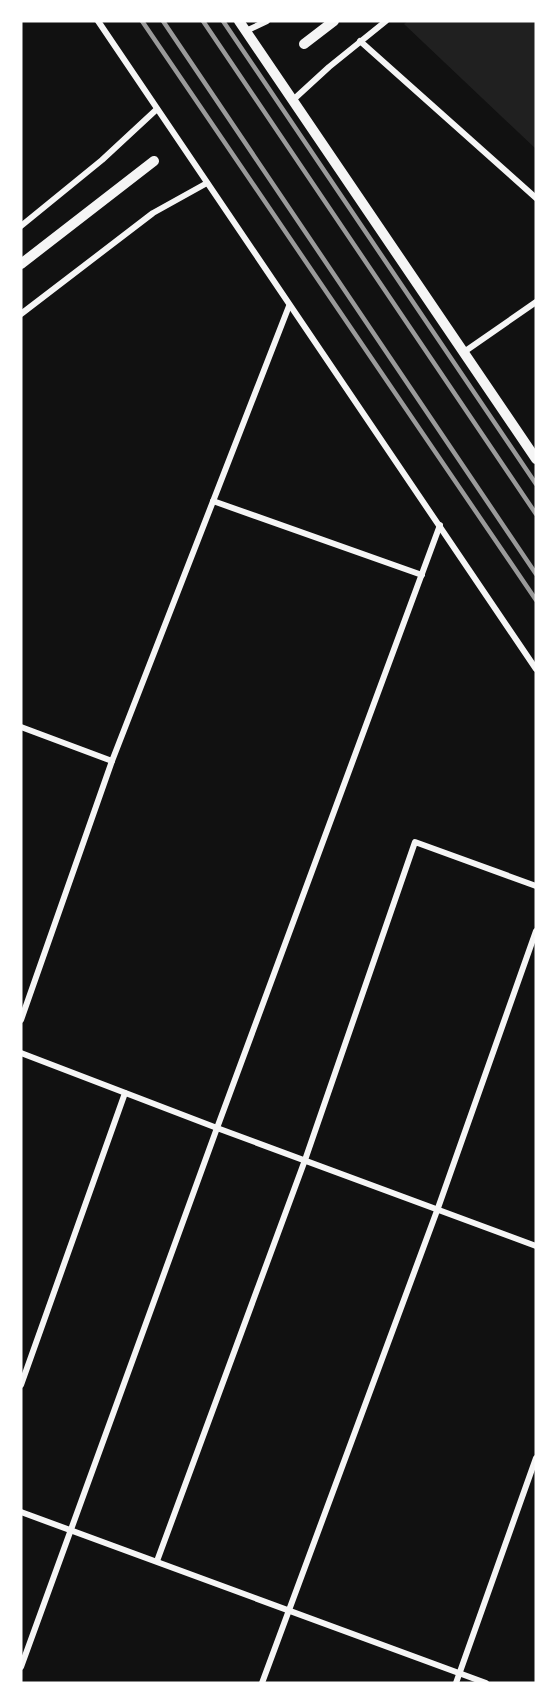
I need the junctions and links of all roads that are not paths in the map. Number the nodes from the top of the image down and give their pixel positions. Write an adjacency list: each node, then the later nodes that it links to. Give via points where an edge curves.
1 (98, 21): 9 (street)
2 (267, 21): 5 (street)
3 (333, 21): 7 (street)
4 (386, 21): 6 (street)
5 (243, 26): 8 (street)
6 (360, 41): 8 (street); 12 (street)
7 (304, 44)
8 (293, 100): 18 (street)
9 (157, 109): 11 (street); 13 (street)
10 (154, 161): 14 (street)
11 (207, 183): 16 (street); 17 (street, via 153,213)
12 (536, 198)
13 (21, 226)
14 (21, 264)
15 (536, 302): 18 (street)
16 (289, 306): 20 (street); 21 (street)
17 (21, 314)
18 (464, 352): 19 (street)
19 (536, 459)
20 (213, 501): 22 (street); 25 (street)
21 (440, 525): 22 (street); 23 (street)
22 (422, 575): 31 (street)
23 (536, 669)
24 (21, 727): 25 (street)
25 (112, 761): 28 (street)
26 (536, 886): 32 (street, via 416,842)
27 (536, 931): 33 (street)
28 (21, 1020)
29 (21, 1053): 30 (street)
30 (125, 1093): 31 (street); 35 (street)
31 (217, 1128): 32 (street); 39 (street)
32 (305, 1160): 33 (street); 40 (street)
33 (438, 1208): 34 (street); 41 (street)
34 (536, 1246)
35 (21, 1385)
36 (536, 1458): 37 (street)
37 (533, 1479): 43 (street)
38 (21, 1512): 39 (street)
39 (70, 1529): 40 (street); 42 (street)
40 (157, 1561): 41 (street)
41 (288, 1610): 43 (street); 44 (street)
42 (21, 1667)
43 (459, 1673): 45 (street); 46 (street)
44 (262, 1683)
45 (456, 1683)
46 (486, 1683)

